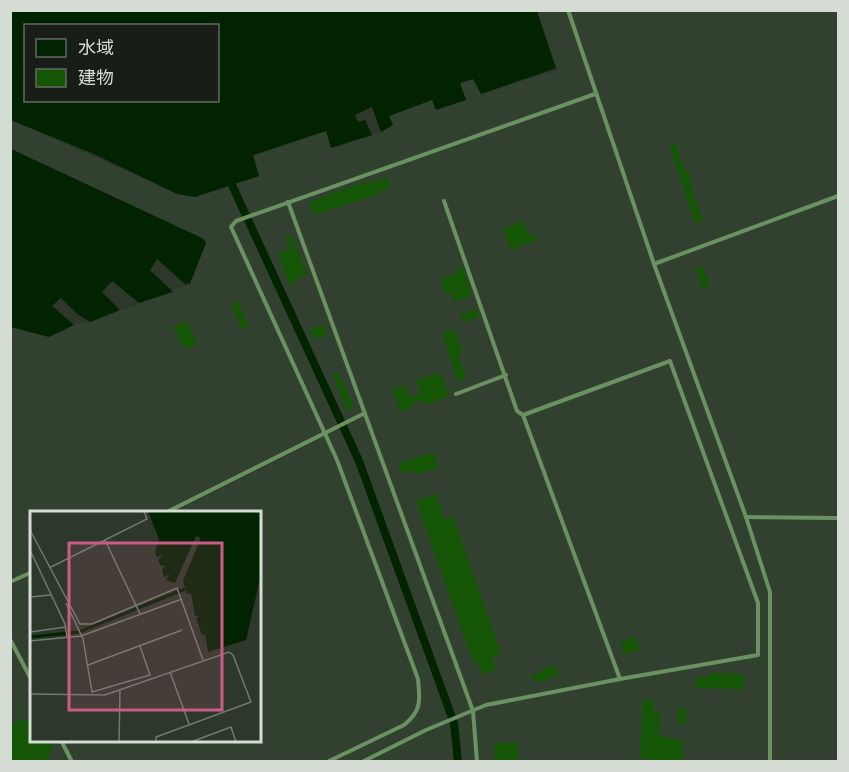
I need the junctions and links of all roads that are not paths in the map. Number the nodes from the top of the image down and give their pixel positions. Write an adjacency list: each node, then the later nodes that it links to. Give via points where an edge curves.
1 (568, 10): 2 (lane)
2 (595, 94): 5 (lane); 6 (lane)
3 (838, 196): 6 (lane)
4 (444, 201): 7 (lane)
5 (288, 202): 9 (lane); 11 (lane, via 236,221 231,227)
6 (654, 264): 13 (lane)
7 (506, 375): 8 (lane); 10 (lane, via 517,411)
8 (456, 394)
9 (362, 414): 11 (lane); 20 (lane)
10 (523, 415): 19 (lane); 19 (lane, via 670,361 758,603 758,655)
11 (325, 433): 12 (lane); 23 (lane, via 418,680 420,697 413,718)
12 (171, 511)
13 (746, 517): 14 (lane); 26 (lane, via 770,592)
14 (838, 518)
15 (30, 573): 16 (lane)
16 (10, 582)
17 (10, 639): 18 (lane)
18 (30, 677)
19 (620, 679): 20 (lane, via 486,705)
20 (473, 711): 24 (lane); 25 (lane)
21 (62, 742): 22 (lane)
22 (72, 762)
23 (327, 762)
24 (362, 762)
25 (477, 762)
26 (770, 762)

